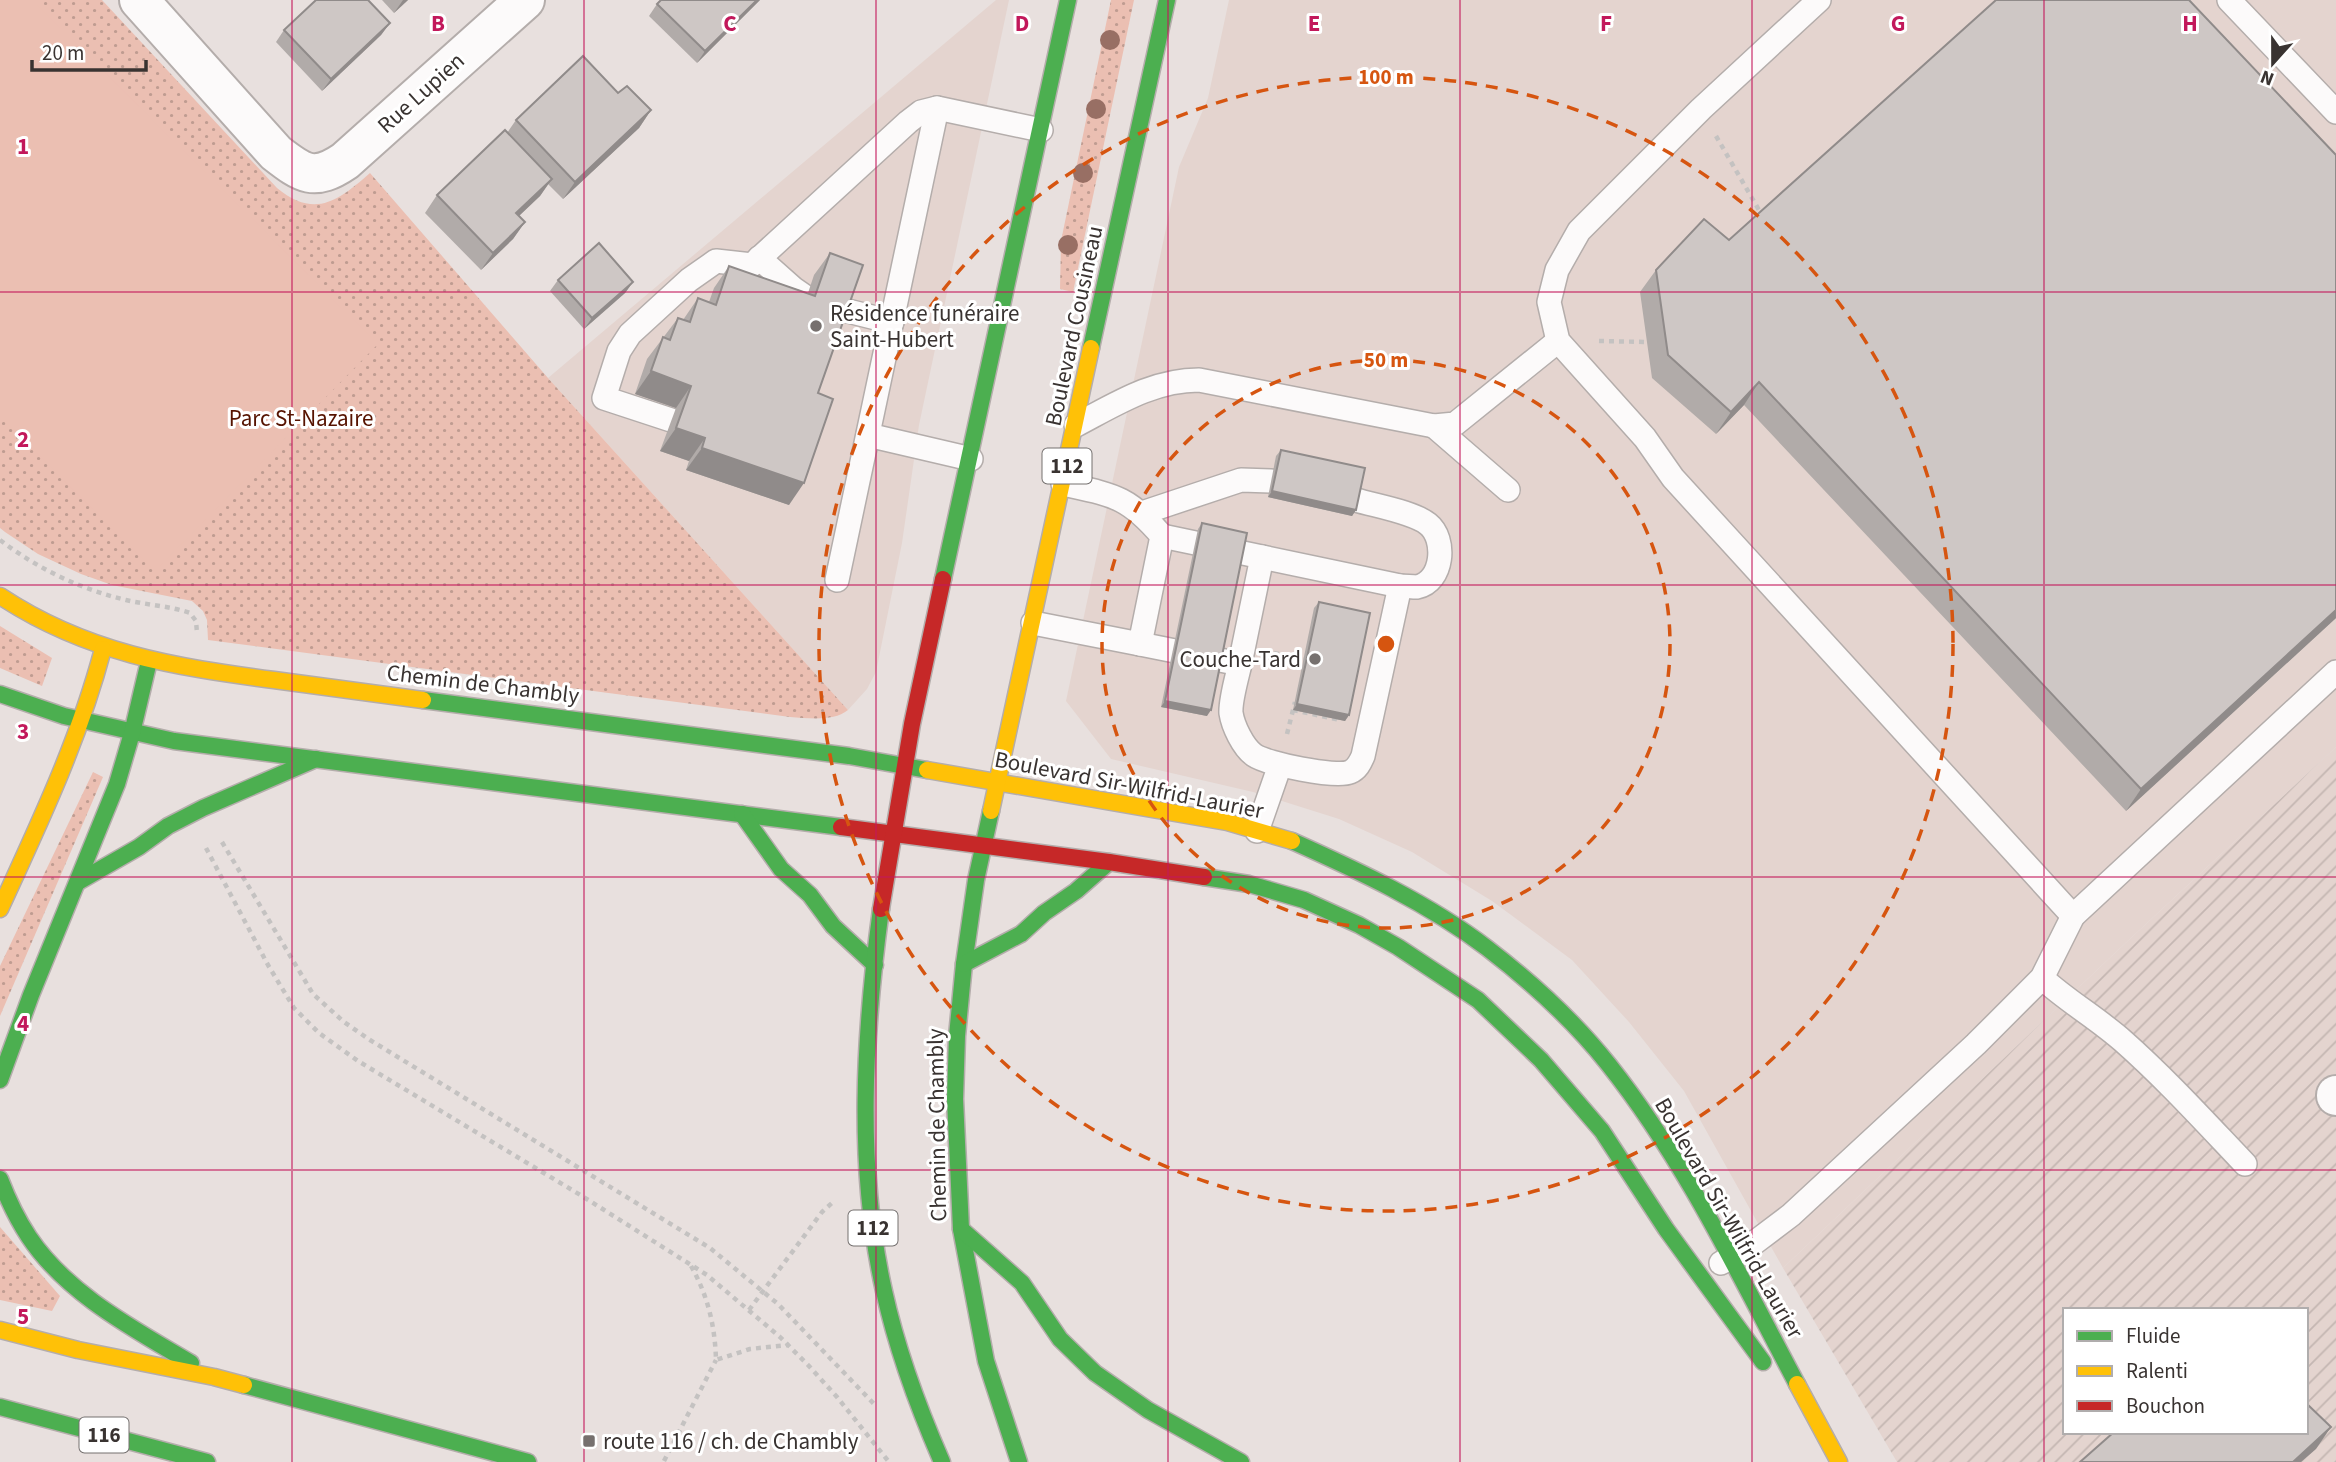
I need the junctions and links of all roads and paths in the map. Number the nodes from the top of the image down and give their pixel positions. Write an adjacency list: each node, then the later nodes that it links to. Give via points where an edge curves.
1 (139, 0): 2 (street, Rue Lupien, via 276,153 310,174 328,173 345,161)
2 (525, 0)
3 (1068, 0): 10 (main road, 112)
4 (1167, 0): 18 (main road, Boulevard Cousineau / 112)
5 (1819, 0): 8 (lane)
6 (2229, 0): 9 (lane)
7 (937, 108): 10 (lane); 12 (lane, via 908,122); 15 (lane)
8 (1701, 109): 11 (path); 16 (lane, via 1579,231 1558,270 1549,302)
9 (2336, 112)
10 (1041, 130): 21 (main road, 112)
11 (1763, 218)
12 (759, 258): 13 (lane); 17 (lane, via 752,265 716,261 624,341 604,398)
13 (807, 298)
14 (840, 309): 15 (lane)
15 (892, 322): 20 (lane)
16 (1558, 341): 19 (lane, via 1455,424); 60 (lane, via 1645,438 1673,478)
17 (671, 421)
18 (1076, 425): 19 (lane, via 1144,390 1199,380); 23 (main road, Boulevard Cousineau / 112)
19 (1434, 426): 24 (lane)
20 (868, 435): 21 (lane); 30 (lane)
21 (971, 458): 48 (main road, 112)
22 (1271, 481): 26 (lane, via 1241,480)
23 (1063, 484): 26 (lane, via 1104,492); 33 (main road, Boulevard Cousineau / 112)
24 (1508, 490)
25 (1356, 500): 31 (lane, via 1420,519 1435,533 1440,552 1433,577 1416,587)
26 (1142, 513): 27 (lane)
27 (1163, 536): 29 (lane); 35 (lane)
28 (0, 540): 34 (path, via 43,569 75,583 113,597 190,613 198,625)
29 (1262, 557): 31 (lane); 39 (lane)
30 (837, 580)
31 (1400, 586): 49 (lane, via 1356,768 1343,774)
32 (0, 596): 37 (main road, Chemin de Chambly)
33 (1032, 623): 35 (lane); 50 (main road, Boulevard Cousineau / 112)
34 (196, 643)
35 (1140, 644): 39 (lane)
36 (1306, 646): 40 (path)
37 (103, 649): 38 (main road, Chemin de Chambly); 45 (main road)
38 (149, 661): 46 (main road); 48 (main road, Chemin de Chambly)
39 (1240, 664): 49 (lane, via 1231,712 1236,725 1252,754)
40 (1301, 672)
41 (2336, 672): 60 (lane)
42 (0, 694): 45 (main road)
43 (1296, 697): 44 (path, via 1293,710)
44 (1345, 721)
45 (82, 723): 46 (main road); 59 (main road, via 61,775 9,875)
46 (132, 733): 47 (main road); 58 (main road)
47 (316, 759): 51 (main road); 58 (main road, via 168,826)
48 (904, 765): 50 (main road, Boulevard Sir-Wilfrid-Laurier); 53 (main road, 112)
49 (1280, 765): 52 (lane)
50 (997, 783): 52 (main road, Boulevard Sir-Wilfrid-Laurier); 56 (main road, Chemin de Chambly / 112)
51 (742, 814): 53 (main road); 62 (main road, via 781,869)
52 (1257, 831): 69 (main road, Boulevard Sir-Wilfrid-Laurier, via 1320,853 1401,893 1465,932 1519,974 1578,1031 1633,1096)
53 (893, 835): 56 (main road, Boulevard Sir-Wilfrid-Laurier); 62 (main road, 112)
54 (220, 839): 72 (path, via 309,987 344,1022 681,1229)
55 (204, 846): 70 (path, via 294,1009 318,1034)
56 (984, 846): 57 (main road, Boulevard Sir-Wilfrid-Laurier); 61 (main road, Chemin de Chambly / 112)
57 (1109, 862): 61 (main road, via 1021,934); 71 (main road, Boulevard Sir-Wilfrid-Laurier, via 1249,884 1304,900 1359,925 1438,972 1478,1000 1570,1092 1602,1131)
58 (78, 882): 64 (main road)
59 (0, 909)
60 (2073, 916): 63 (lane)
61 (964, 964): 68 (main road, Chemin de Chambly, via 956,1099)
62 (875, 965): 84 (main road, 112, via 865,1112 873,1231 895,1337)
63 (2042, 978): 65 (lane, via 2120,1038); 69 (lane, via 1791,1215)
64 (0, 1080)
65 (2245, 1164)
66 (0, 1179): 77 (main road, via 21,1228 71,1284 95,1304)
67 (833, 1202): 72 (path)
68 (961, 1229): 85 (main road, Chemin de Chambly, via 979,1329); 86 (main road, via 1022,1283 1060,1339 1095,1373 1148,1410)
69 (1730, 1258): 71 (lane); 87 (main road, Boulevard Sir-Wilfrid-Laurier)
70 (688, 1263): 73 (path); 76 (path, via 707,1301)
71 (1700, 1275): 87 (main road, Boulevard Sir-Wilfrid-Laurier)
72 (763, 1291): 73 (path); 79 (path)
73 (749, 1310): 75 (path)
74 (0, 1330): 77 (main road)
75 (788, 1345): 76 (path, via 750,1349); 83 (path, via 837,1396)
76 (716, 1360): 80 (path)
77 (214, 1377): 82 (main road)
78 (0, 1407): 81 (main road, 116)
79 (880, 1410)
80 (664, 1461)
81 (207, 1462)
82 (528, 1462)
83 (889, 1462)
84 (942, 1462)
85 (1019, 1462)
86 (1241, 1462)
87 (1837, 1462)

